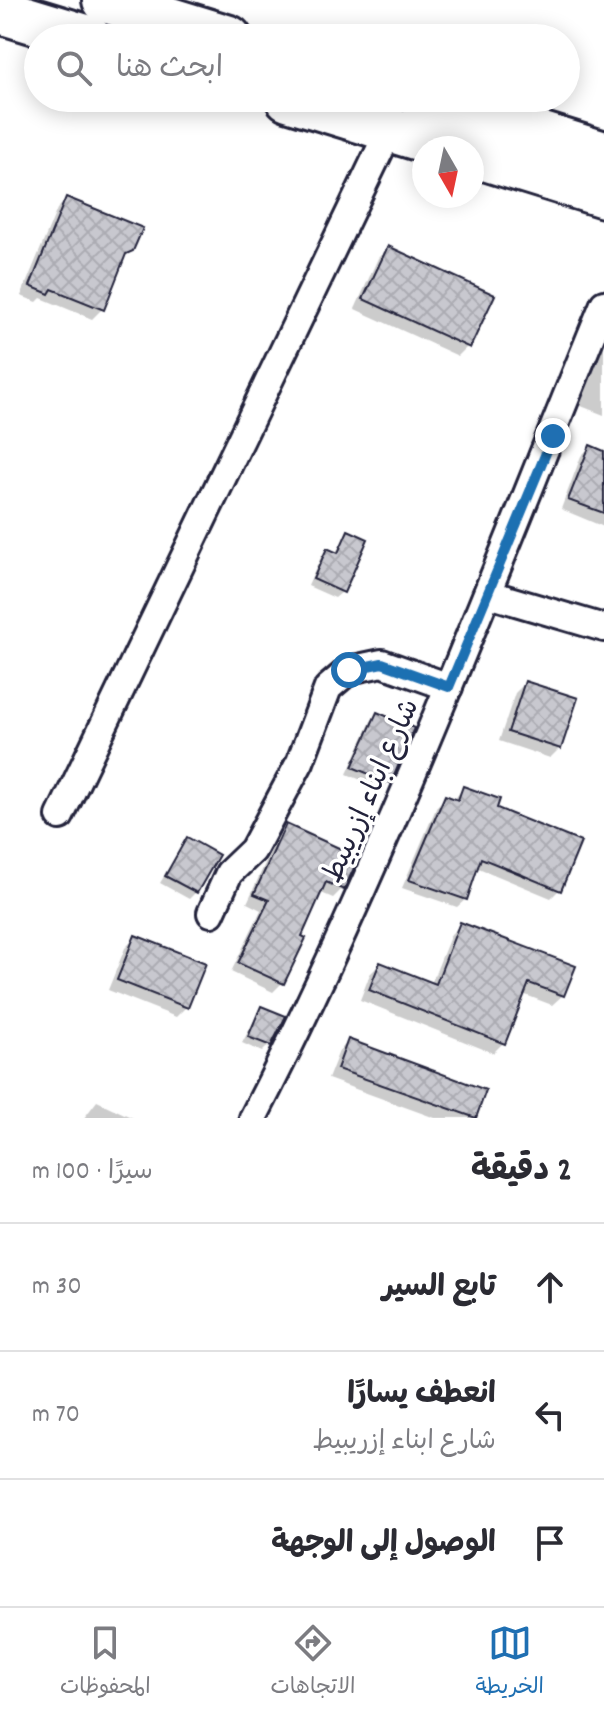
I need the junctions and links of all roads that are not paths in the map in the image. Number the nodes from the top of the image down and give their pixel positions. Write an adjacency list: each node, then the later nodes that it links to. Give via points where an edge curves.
1 (128, 3): 4 (highway)
2 (0, 11): 3 (highway)
3 (43, 24)
4 (189, 24)
5 (334, 112): 7 (highway)
6 (468, 112): 9 (highway)
7 (390, 129): 8 (highway); 16 (street)
8 (412, 136)
9 (604, 154)
10 (484, 158): 11 (highway)
11 (604, 195)
12 (604, 304): 13 (street, شارع ابناء إزريبيط)
13 (489, 594): 14 (street); 15 (street, شارع ابناء إزريبيط)
14 (604, 628)
15 (449, 687): 17 (street, via 382,663 349,670 328,688 300,762 253,850 229,873); 18 (street, شارع ابناء إزريبيط, via 380,850)
16 (60, 816)
17 (211, 913)
18 (253, 1118)

